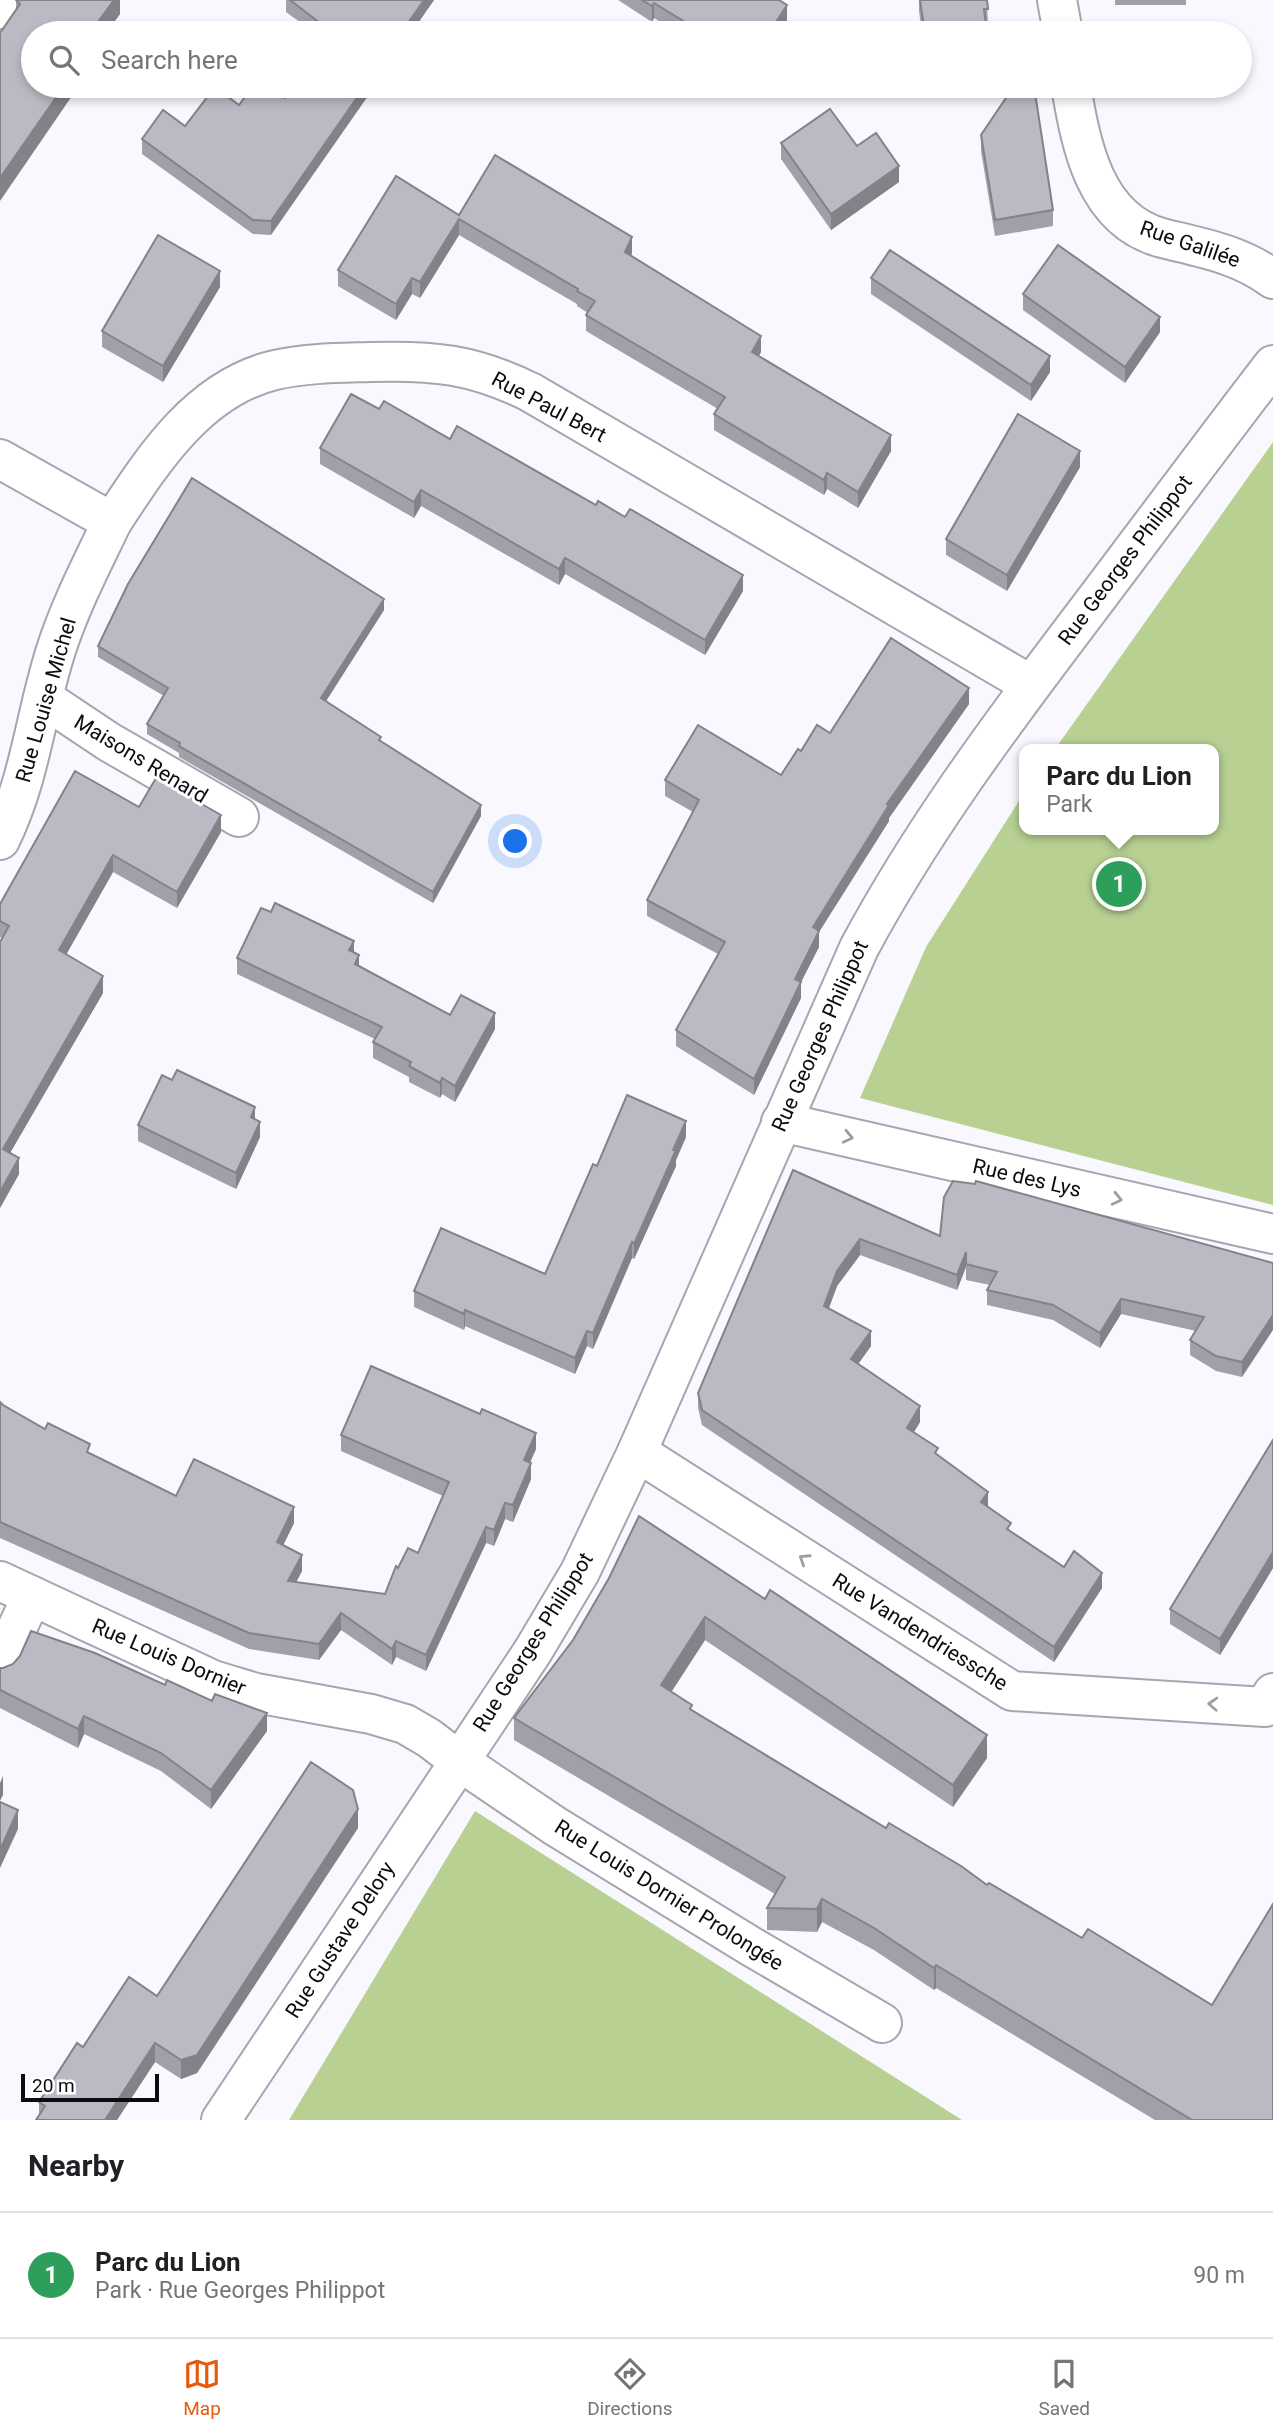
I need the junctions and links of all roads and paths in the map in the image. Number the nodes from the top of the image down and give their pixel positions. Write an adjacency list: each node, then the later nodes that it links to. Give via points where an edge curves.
1 (6, 0): 3 (street)
2 (1057, 0): 4 (street)
3 (0, 9)
4 (1061, 21)
5 (1074, 98): 6 (street, Rue Galilée, via 1091,170 1120,216 1140,230 1242,259)
6 (1273, 279)
7 (1273, 365): 10 (street, Rue Georges Philippot)
8 (0, 459): 9 (street)
9 (111, 522): 10 (street, Rue Paul Bert, via 149,466 183,427 232,387 274,370 314,364 447,363 530,392); 11 (street, Rue Louise Michel, via 65,626)
10 (1031, 685): 14 (street, Rue Georges Philippot, via 921,840 885,899)
11 (43, 698): 12 (street, Maisons Renard); 13 (street, Rue Louise Michel, via 25,780)
12 (239, 817)
13 (0, 839)
14 (781, 1122): 15 (street, Rue des Lys, one-way to 15); 16 (street, Rue Georges Philippot)
15 (1273, 1234)
16 (637, 1452): 19 (street, Rue Vandendriessche, one-way to 16, via 1265,1707 1012,1691); 20 (street, Rue Georges Philippot, via 580,1572)
17 (16, 1588): 18 (street); 20 (street, Rue Louis Dornier, via 213,1680 405,1724)
18 (0, 1665)
19 (1273, 1693)
20 (459, 1761): 21 (street, Rue Louis Dornier Prolongée, via 555,1826); 22 (street, Rue Gustave Delory)
21 (883, 2024)
22 (221, 2120)

